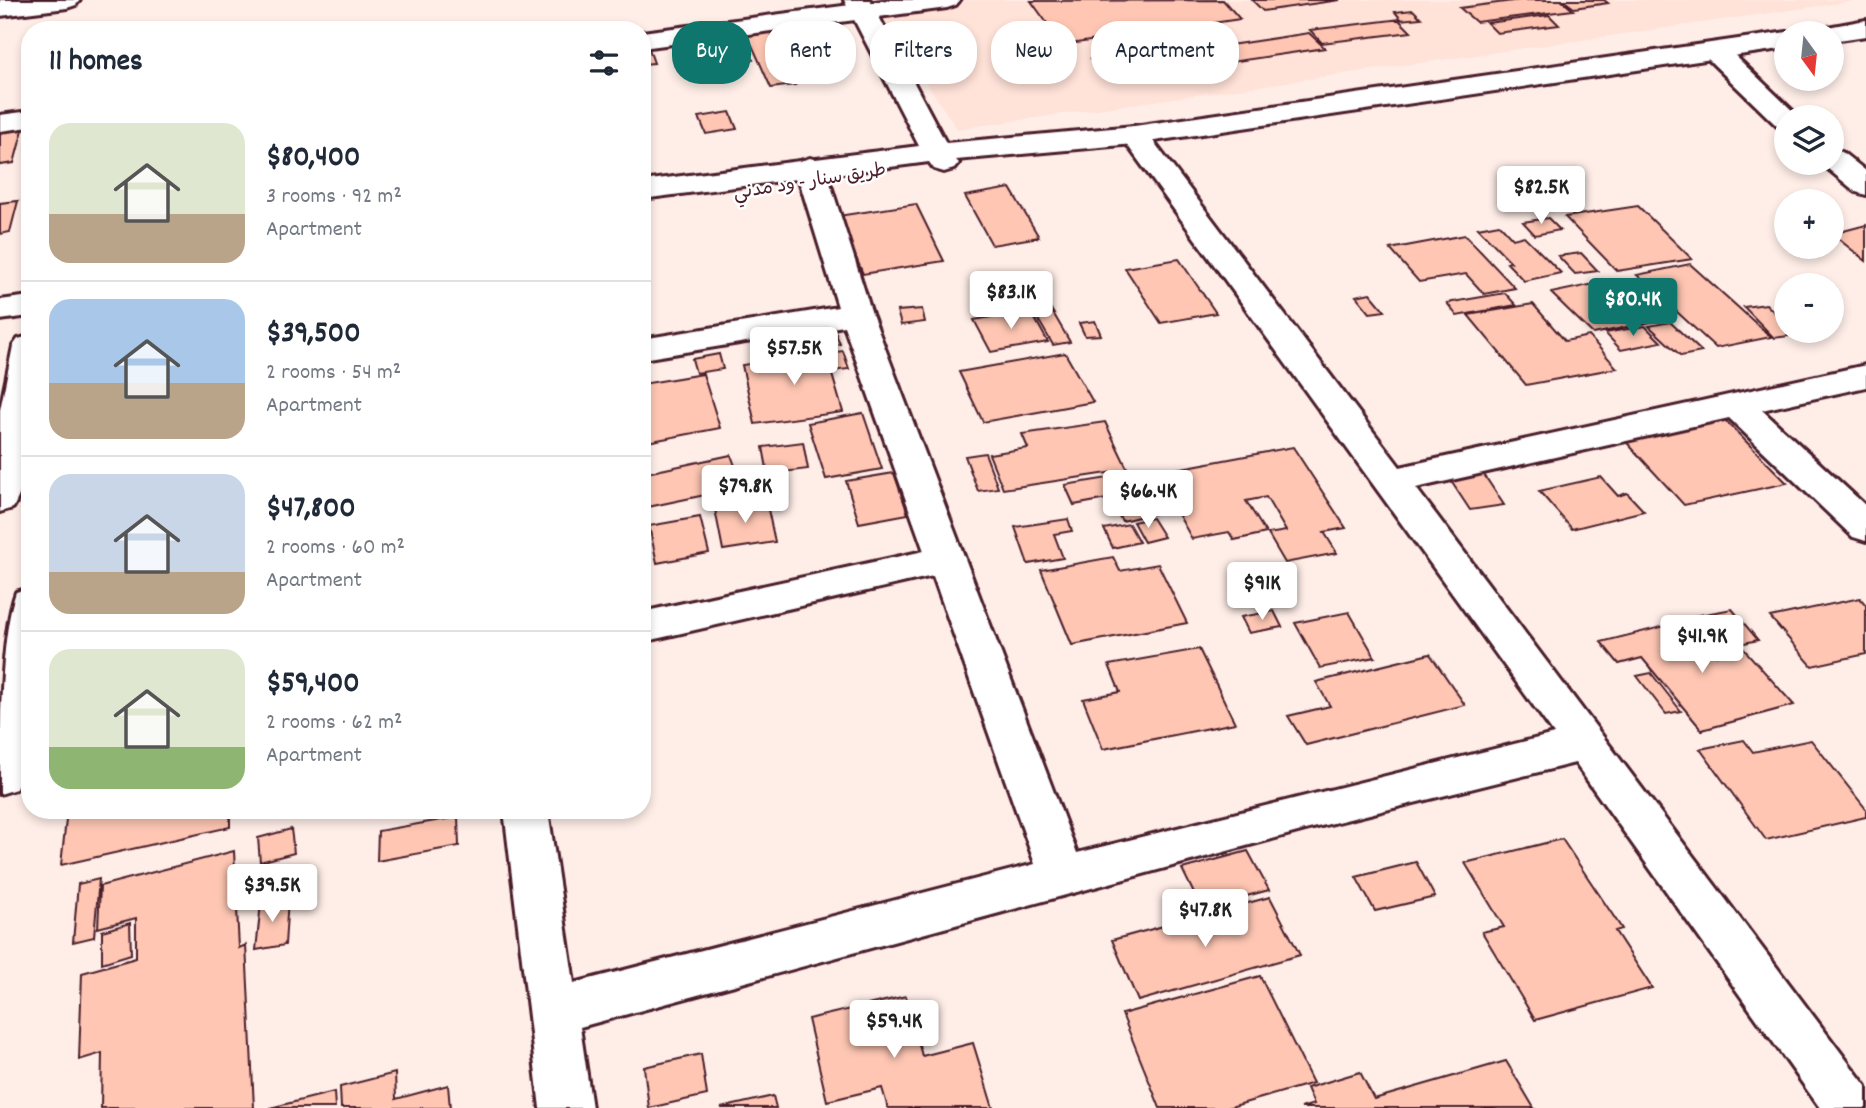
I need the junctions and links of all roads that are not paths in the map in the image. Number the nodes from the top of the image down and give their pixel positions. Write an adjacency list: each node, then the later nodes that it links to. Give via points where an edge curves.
1 (947, 0): 2 (street)
2 (860, 6): 7 (street); 14 (street)
3 (77, 7): 4 (street)
4 (0, 8)
5 (1866, 28): 6 (street)
6 (1844, 31)
7 (651, 39)
8 (1774, 42): 9 (street, طريق سنار - ود مدني)
9 (1715, 51): 10 (street); 13 (street, طريق سنار - ود مدني)
10 (1774, 108)
11 (21, 120): 12 (street)
12 (0, 123)
13 (1134, 135): 14 (street, طريق سنار - ود مدني); 29 (street)
14 (940, 157): 16 (street, طريق سنار - ود مدني); 16 (street, طريق سنار - ود مدني, via 877,158)
15 (1844, 168): 17 (street)
16 (813, 175): 18 (street, طريق سنار - ود مدني); 19 (street, طريق سنار - ود مدني); 24 (street)
17 (1866, 186)
18 (651, 189)
19 (651, 207)
20 (21, 282): 21 (street)
21 (0, 285)
22 (21, 307): 23 (street)
23 (0, 310)
24 (856, 314): 25 (street); 32 (street)
25 (651, 348)
26 (1866, 376): 28 (street)
27 (21, 392): 30 (street)
28 (1735, 404): 29 (street); 31 (street)
29 (1391, 481): 35 (street)
30 (0, 499)
31 (1866, 528)
32 (948, 559): 33 (street); 38 (street)
33 (651, 625)
34 (21, 676): 36 (street)
35 (1584, 744): 38 (street, via 1305,812); 41 (street)
36 (11, 759)
37 (527, 819): 39 (street)
38 (1063, 878): 39 (street)
39 (554, 1011): 40 (street)
40 (566, 1108)
41 (1851, 1108)

